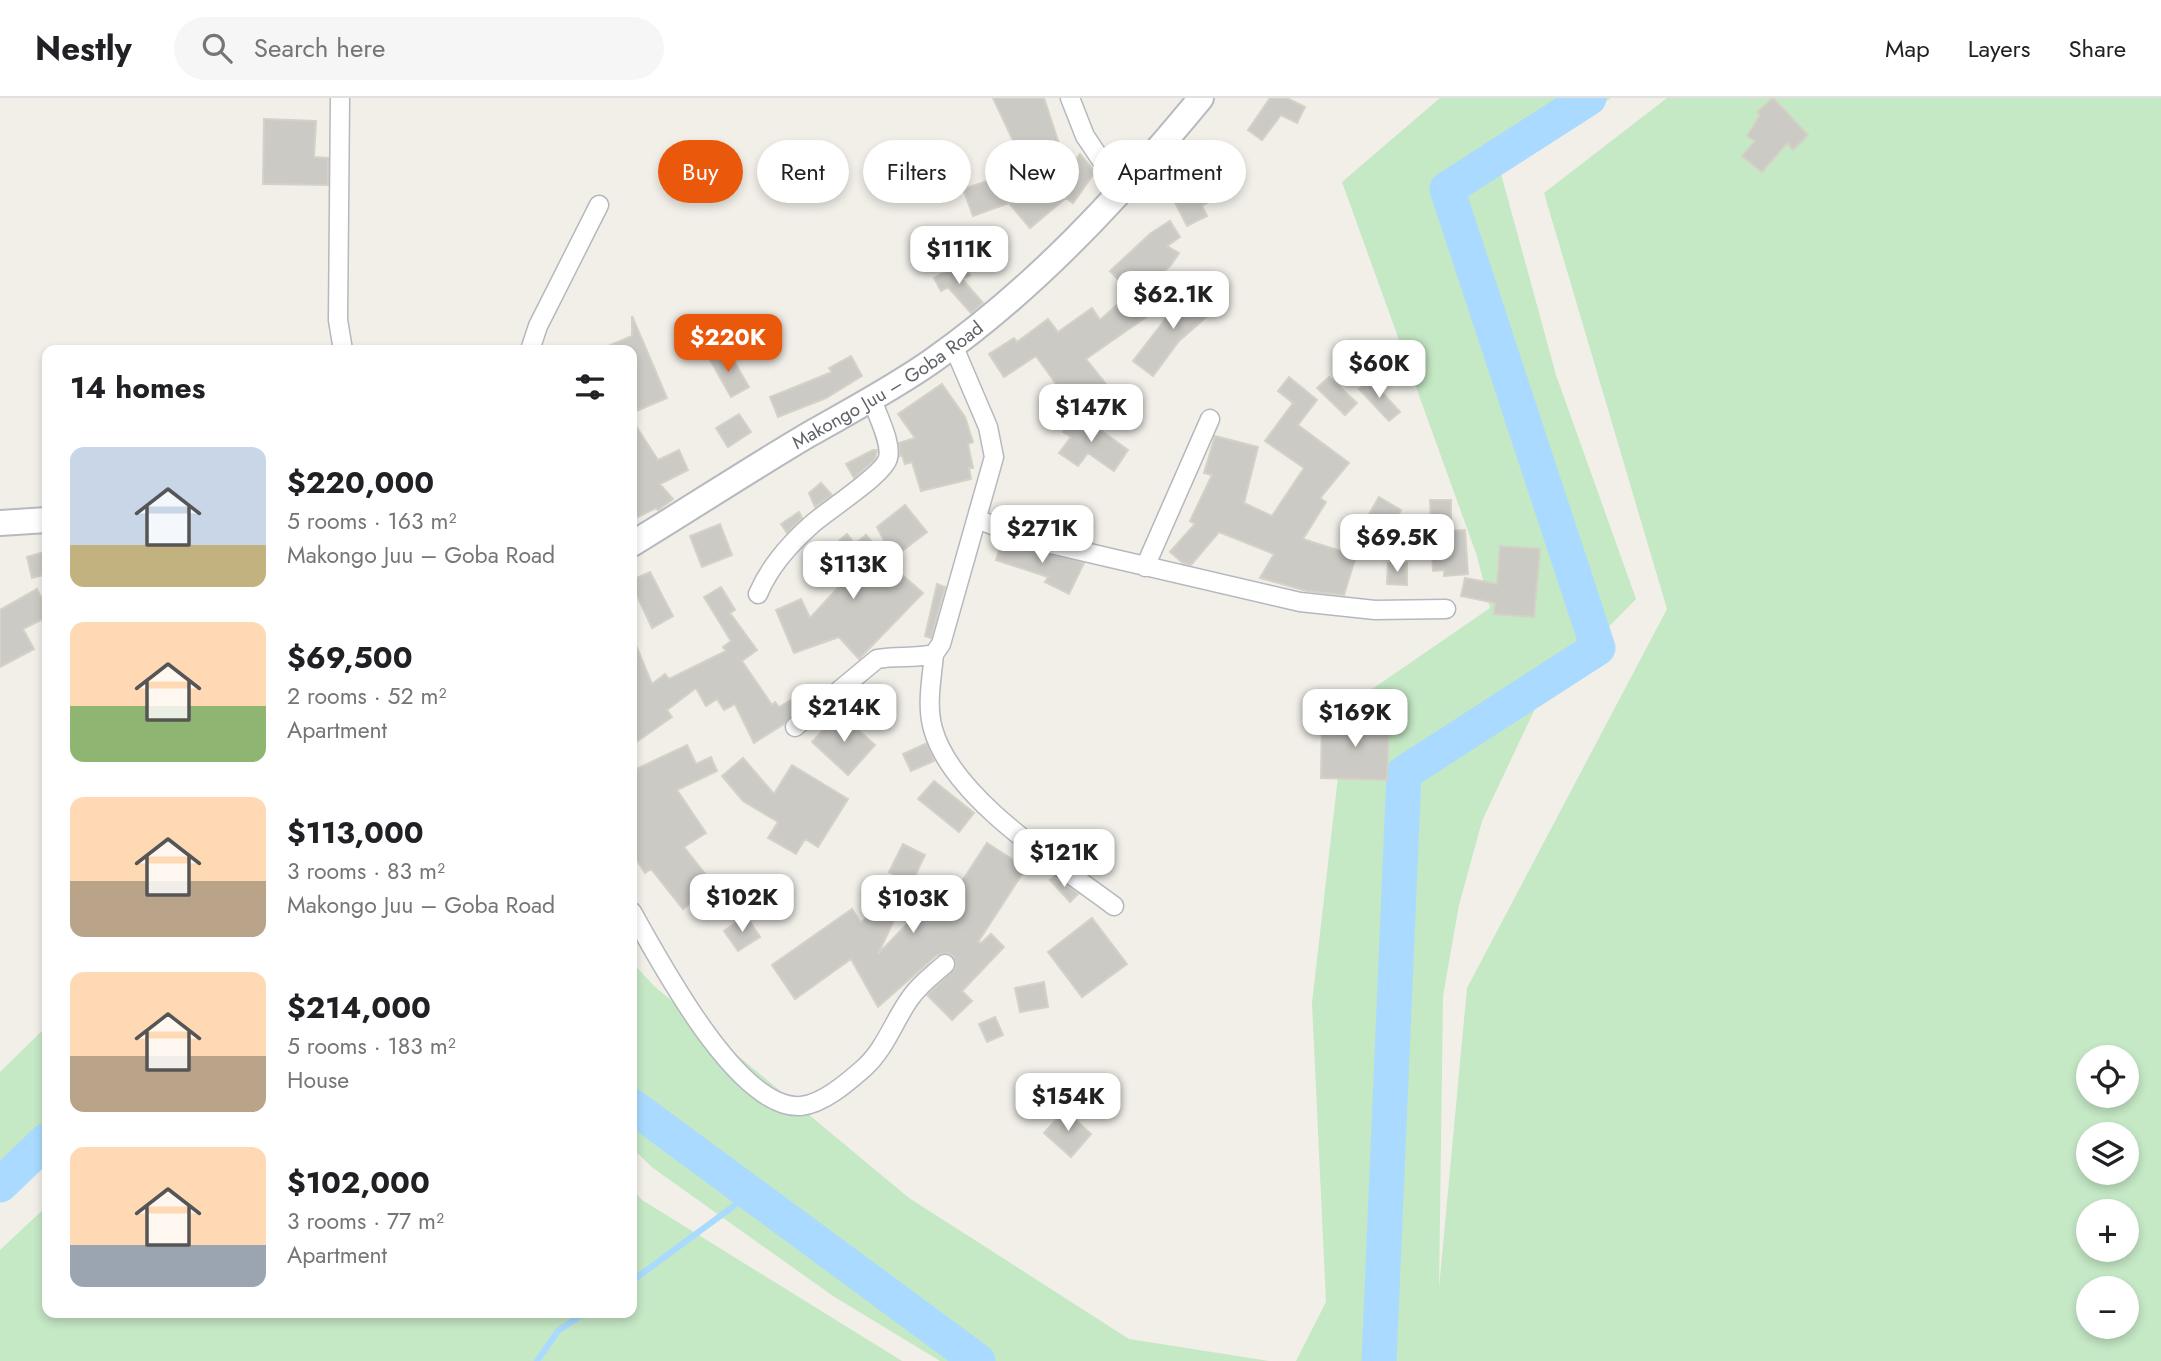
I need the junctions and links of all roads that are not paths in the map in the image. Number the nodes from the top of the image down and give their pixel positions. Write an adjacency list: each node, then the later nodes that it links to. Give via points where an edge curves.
1 (340, 98): 8 (street, via 338,320)
2 (1070, 98): 5 (street)
3 (1201, 98): 4 (street, Makongo Juu – Goba Road)
4 (1165, 140)
5 (1093, 148)
6 (1110, 203): 10 (street, Makongo Juu – Goba Road, via 1057,257)
7 (599, 205): 9 (street)
8 (342, 345)
9 (532, 345)
10 (953, 345): 11 (street, Makongo Juu – Goba Road); 13 (street, via 988,427 994,457)
11 (873, 401): 16 (street, Makongo Juu – Goba Road, via 810,434); 18 (street, via 889,452 886,465 810,526 767,573)
12 (1210, 419): 17 (street)
13 (977, 519): 17 (street, via 1025,538); 20 (street, via 941,645)
14 (42, 520): 15 (street)
15 (0, 523)
16 (637, 541)
17 (1146, 567): 19 (street, via 1300,603 1375,610)
18 (758, 594)
19 (1446, 609)
20 (934, 654): 21 (street, via 877,659); 22 (street, via 932,725 965,788)
21 (795, 727)
22 (1114, 906)
23 (637, 920): 24 (street, via 703,1030 758,1092 787,1106 816,1101 866,1066 880,1051 912,995)
24 (946, 964)

